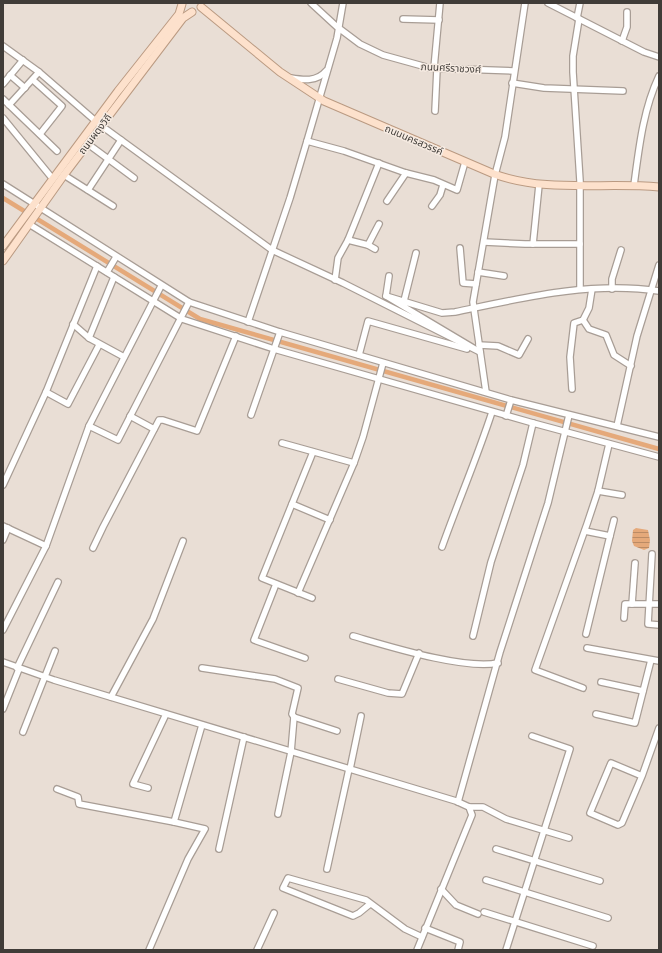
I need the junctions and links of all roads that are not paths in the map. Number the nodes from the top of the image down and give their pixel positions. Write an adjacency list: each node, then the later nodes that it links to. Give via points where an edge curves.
1 (181, 3): 9 (main road, via 186,10); 37 (main road, ถนนผดุงวิถี, via 179,14 118,91)
2 (311, 3): 14 (street, ภนนศรีราชวงศ์)
3 (343, 3): 14 (street)
4 (440, 3): 13 (street)
5 (526, 3): 21 (street)
6 (548, 3): 12 (street)
7 (580, 3): 12 (street)
8 (202, 5): 9 (main road, ถนนผดุงวิถี); 25 (main road, ถนนนครสวรรค์)
9 (192, 12): 37 (main road, ถนนผดุงวิถี, via 184,18)
10 (627, 12): 15 (street, via 627,27)
11 (403, 19): 13 (street)
12 (578, 19): 15 (street); 30 (street, via 573,56)
13 (439, 20): 19 (street)
14 (339, 28): 19 (street, ภนนศรีราชวงศ์, via 360,44 383,55 420,67); 20 (street)
15 (622, 41): 17 (street)
16 (3, 46): 18 (street)
17 (659, 57)
18 (22, 60): 22 (street); 23 (street)
19 (436, 68): 21 (street, ภนนศรีราชวงศ์); 35 (street)
20 (326, 71): 25 (street, via 310,80); 32 (street)
21 (514, 71): 27 (street)
22 (39, 72): 26 (street); 37 (street)
23 (10, 75): 28 (street); 29 (street)
24 (659, 75): 54 (street, via 651,93 643,125)
25 (289, 78): 32 (main road, ถนนนครสวรรค์)
26 (33, 80): 29 (street); 38 (street, via 62,106)
27 (512, 83): 30 (street); 48 (street, via 505,137)
28 (3, 84)
29 (25, 88): 34 (street)
30 (575, 90): 31 (street); 55 (street)
31 (624, 92)
32 (319, 98): 40 (street); 44 (main road, ถนนนครสวรรค์)
33 (3, 99): 34 (street)
34 (9, 105): 38 (street)
35 (435, 111)
36 (3, 118): 49 (street)
37 (99, 124): 39 (street); 47 (main road, ถนนผดุงวิถี); 49 (main road, ถนนผดุงวิถี)
38 (40, 134): 42 (street)
39 (121, 140): 43 (street); 73 (street)
40 (307, 141): 45 (street); 73 (street)
41 (92, 147): 43 (street)
42 (56, 151)
43 (109, 160): 50 (street); 57 (street)
44 (465, 162): 48 (main road, ถนนนครสวรรค์); 52 (street, via 457,190)
45 (379, 163): 46 (street); 65 (street)
46 (406, 173): 52 (street); 58 (street)
47 (64, 174): 57 (street); 62 (main road, ถนนผดุงวิถี)
48 (495, 175): 53 (main road, ถนนนครสวรรค์); 66 (street)
49 (52, 178): 59 (main road, ถนนผดุงวิถี)
50 (134, 178)
51 (3, 184): 59 (street)
52 (443, 185): 61 (street)
53 (539, 185): 55 (main road, ถนนนครสวรรค์); 67 (street)
54 (634, 185): 55 (main road, ถนนนครสวรรค์); 56 (main road, ถนนนครสวรรค์)
55 (580, 186): 68 (street)
56 (659, 186)
57 (88, 190): 60 (street)
58 (387, 201)
59 (32, 205): 62 (street); 70 (main road, ถนนผดุงวิถี)
60 (113, 206)
61 (432, 206)
62 (39, 210): 63 (main road, ถนนผดุงวิถี); 76 (street)
63 (31, 222): 77 (main road, ถนนผดุงวิถี); 79 (street)
64 (379, 224): 69 (street)
65 (348, 240): 69 (street); 85 (street, via 338,258)
66 (484, 242): 67 (street); 81 (street)
67 (533, 244): 68 (street)
68 (580, 244): 88 (street)
69 (368, 245): 72 (street)
70 (3, 246)
71 (460, 248): 86 (street, via 463,282)
72 (375, 249)
73 (272, 250): 85 (street); 100 (street)
74 (621, 250): 90 (street, via 612,279)
75 (416, 253): 95 (street)
76 (116, 257): 80 (street); 87 (street)
77 (3, 261)
78 (659, 265): 91 (street)
79 (97, 266): 80 (street); 101 (street)
80 (108, 272): 84 (street)
81 (478, 272): 83 (street); 86 (street)
82 (389, 276): 93 (street)
83 (504, 276)
84 (114, 277): 94 (street); 104 (street)
85 (335, 280): 109 (street)
86 (476, 284): 97 (street)
87 (161, 286): 94 (street); 96 (street)
88 (580, 289): 89 (street); 97 (street, via 551,292)
89 (592, 289): 90 (street); 99 (street, via 589,308)
90 (612, 289): 91 (street)
91 (651, 290): 92 (street); 113 (street)
92 (659, 292)
93 (386, 296): 95 (street); 109 (street)
94 (153, 301): 98 (street); 111 (street)
95 (404, 301): 97 (street, via 442,313)
96 (189, 302): 98 (street); 100 (street)
97 (473, 308): 107 (street)
98 (182, 319): 103 (street); 122 (street)
99 (583, 320): 113 (street, via 589,329 606,335 614,355); 115 (street, via 574,323 571,340)
100 (248, 322): 102 (street)
101 (73, 324): 104 (street); 116 (street)
102 (280, 332): 108 (street); 110 (street)
103 (236, 336): 108 (street); 127 (street, via 197,431 163,420 159,420)
104 (89, 338): 106 (street)
105 (528, 339): 107 (street, via 519,356 498,346)
106 (99, 345): 111 (street); 116 (street, via 68,404)
107 (479, 345): 109 (street)
108 (274, 349): 114 (street); 120 (street)
109 (480, 352): 110 (street, via 368,321); 117 (street)
110 (359, 355): 112 (street)
111 (124, 357): 125 (street)
112 (383, 362): 114 (street); 117 (street)
113 (630, 366): 126 (street)
114 (379, 379): 119 (street); 134 (street)
115 (572, 389)
116 (46, 392): 135 (street)
117 (486, 392): 118 (street)
118 (511, 400): 121 (street); 123 (street)
119 (492, 412): 123 (street); 147 (street)
120 (251, 415)
121 (569, 415): 126 (street); 128 (street)
122 (130, 416): 125 (street, via 118,440); 127 (street)
123 (506, 416): 124 (street)
124 (533, 424): 128 (street); 163 (street, via 523,465 497,541)
125 (89, 426): 146 (street)
126 (617, 426): 129 (street)
127 (154, 429): 148 (street)
128 (565, 432): 131 (street); 171 (street, via 548,503)
129 (659, 437)
130 (282, 443): 132 (street)
131 (609, 444): 133 (street); 136 (street)
132 (313, 452): 134 (street); 138 (street)
133 (659, 457)
134 (354, 463): 139 (street)
135 (3, 485)
136 (598, 491): 137 (street); 142 (street)
137 (622, 495)
138 (292, 504): 139 (street); 152 (street, via 262,578)
139 (330, 520): 153 (street)
140 (614, 520): 143 (street)
141 (5, 527): 144 (street); 146 (street)
142 (585, 531): 143 (street); 177 (street, via 535,670)
143 (610, 536): 161 (street)
144 (3, 540)
145 (183, 541): 179 (street, via 154,619)
146 (46, 546): 160 (street)
147 (442, 547)
148 (94, 548)
149 (652, 554): 156 (street)
150 (634, 563): 155 (street)
151 (58, 582): 172 (street)
152 (276, 584): 153 (street); 167 (street, via 254,640)
153 (298, 593): 154 (street)
154 (312, 598)
155 (632, 604): 156 (street); 158 (street, via 625,604)
156 (649, 604): 157 (street); 159 (street, via 648,624)
157 (659, 604)
158 (624, 618)
159 (659, 625)
160 (3, 630)
161 (586, 634)
162 (353, 636): 166 (street)
163 (473, 636)
164 (587, 648): 168 (street)
165 (54, 651): 174 (street)
166 (419, 653): 171 (street, via 478,665); 175 (street, via 402,694 388,693)
167 (305, 658)
168 (651, 660): 169 (street); 178 (street)
169 (659, 661)
170 (3, 662): 172 (street)
171 (498, 663): 196 (street)
172 (18, 668): 174 (street); 180 (street)
173 (202, 668): 184 (street, via 274,679 298,688 292,714)
174 (44, 677): 179 (street); 188 (street)
175 (338, 679)
176 (601, 682): 178 (street)
177 (583, 688)
178 (643, 691): 182 (street, via 636,723)
179 (111, 697): 181 (street)
180 (3, 709)
181 (166, 714): 185 (street); 194 (street, via 133,784)
182 (596, 714)
183 (362, 716): 192 (street)
184 (294, 717): 187 (street); 191 (street)
185 (202, 725): 190 (street); 199 (street)
186 (659, 728): 193 (street)
187 (337, 731)
188 (23, 732)
189 (532, 736): 200 (street, via 570,749)
190 (244, 737): 191 (street); 202 (street)
191 (291, 752): 192 (street); 198 (street)
192 (349, 769): 196 (street); 205 (street)
193 (642, 776): 193 (street, via 611,763 590,813 618,825 622,823)
194 (148, 788)
195 (57, 789): 199 (street, via 78,797 79,804)
196 (458, 802): 197 (street)
197 (469, 807): 200 (street, via 483,807 506,820); 208 (street, via 472,815)
198 (278, 814)
199 (174, 822): 217 (street, via 205,829 188,859)
200 (545, 830): 201 (street); 204 (street)
201 (570, 838)
202 (219, 849)
203 (496, 849): 204 (street)
204 (536, 861): 207 (street); 209 (street)
205 (327, 870)
206 (486, 880): 209 (street)
207 (600, 881)
208 (441, 889): 213 (street, via 456,905); 214 (street)
209 (525, 891): 212 (street); 213 (street)
210 (370, 904): 210 (street, via 353,916 283,888 288,878 366,900); 215 (street, via 405,929)
211 (274, 913): 218 (street)
212 (608, 918)
213 (515, 922): 216 (street); 221 (street)
214 (425, 928): 215 (street); 220 (street, via 460,942)
215 (422, 937): 219 (street)
216 (593, 946)
217 (149, 950)
218 (257, 950)
219 (417, 950)
220 (458, 950)
221 (506, 950)

